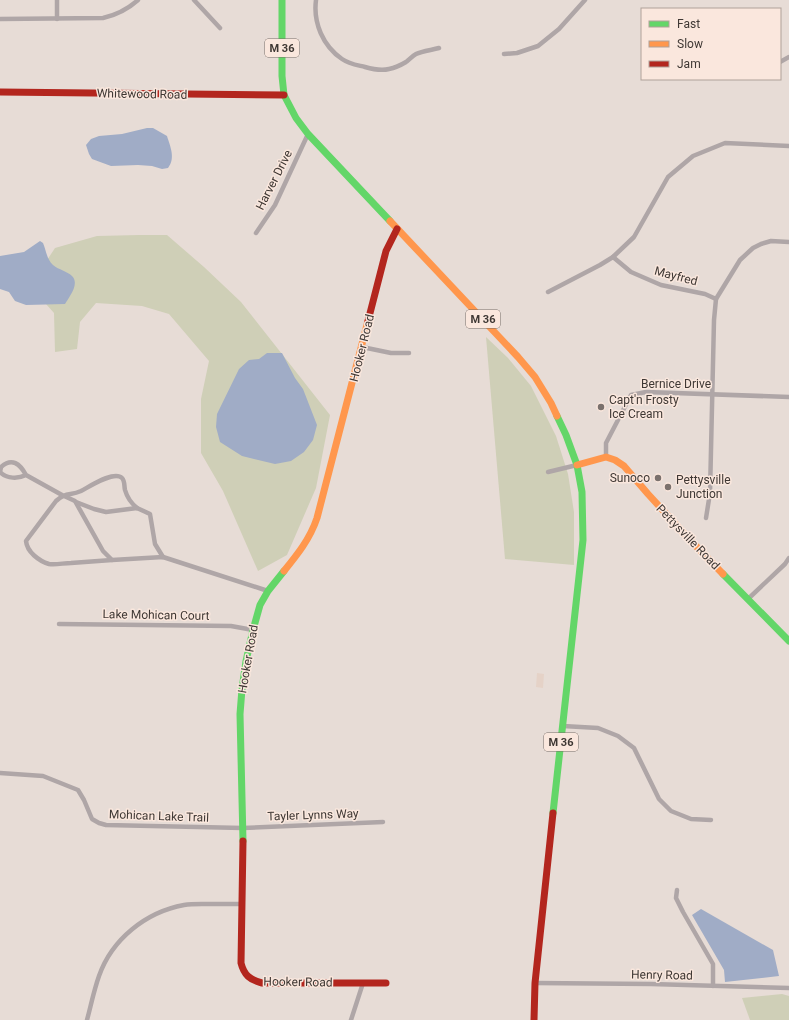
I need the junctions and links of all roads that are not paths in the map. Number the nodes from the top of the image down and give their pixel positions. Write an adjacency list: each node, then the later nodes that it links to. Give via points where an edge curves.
1 (57, 0): 8 (street)
2 (138, 0): 8 (street, via 103,18)
3 (194, 0): 9 (street)
4 (282, 0): 13 (main road, M 36)
5 (316, 0): 10 (street, via 316,17 326,43 342,59 352,64 370,69 388,69 405,63 416,54)
6 (585, 0): 11 (street, via 559,29 538,46 517,53)
7 (0, 19): 8 (street)
8 (57, 19)
9 (220, 28)
10 (439, 48)
11 (504, 54)
12 (0, 92): 13 (main road, Whitewood Road)
13 (284, 96): 14 (main road, M 36)
14 (308, 134): 16 (main road, M 36); 17 (street, Harver Drive, via 275,206)
15 (789, 146): 19 (street, via 725,143 693,156 668,176 634,237)
16 (397, 229): 22 (main road, Hooker Road, via 386,251); 27 (main road, M 36, via 535,378 566,435)
17 (256, 233)
18 (789, 242): 21 (street, via 771,241 750,251 740,260)
19 (612, 257): 20 (street); 21 (street, Mayfred, via 631,272 661,285 705,294)
20 (548, 292)
21 (716, 299): 24 (street)
22 (362, 347): 23 (street, via 391,353); 37 (main road, Hooker Road, via 313,529 300,551)
23 (409, 353)
24 (713, 394): 25 (street, Bernice Drive); 26 (street, Bernice Drive, via 646,392 631,395 606,443); 33 (street, via 710,493)
25 (789, 397)
26 (606, 457): 27 (main road); 38 (main road, Pettysville Road, via 624,466 691,541)
27 (577, 465): 28 (street); 42 (main road, M 36, via 582,492 583,540)
28 (548, 472)
29 (26, 475): 29 (street, via 10,478 0,472 1,467 11,462 18,464); 30 (street)
30 (62, 496): 31 (street); 32 (street, via 80,491 111,476 119,476 123,480 130,501); 36 (street, via 26,539 28,548 43,562 52,564)
31 (75, 502): 32 (street, via 106,512); 36 (street, via 103,551)
32 (137, 508): 34 (street, via 150,514 155,544)
33 (706, 518)
34 (163, 557): 36 (street); 37 (street)
35 (789, 558): 38 (street)
36 (112, 560)
37 (268, 591): 40 (main road, Hooker Road, via 260,606)
38 (748, 599): 41 (main road, Pettysville Road)
39 (59, 624): 40 (street, Lake Mohican Court, via 231,626)
40 (253, 630): 46 (main road, Hooker Road, via 246,661 240,714)
41 (789, 642)
42 (563, 726): 44 (street, via 598,728 618,736 634,748 660,799 671,811 691,819); 50 (main road, M 36)
43 (0, 773): 46 (street, Mohican Lake Trail, via 43,776 78,790 92,819 106,825)
44 (711, 820)
45 (383, 822): 46 (street, Tayler Lynns Way)
46 (243, 828): 48 (main road, Hooker Road)
47 (677, 890): 52 (street, via 676,898 682,912 713,964)
48 (242, 904): 49 (main road, Hooker Road, via 241,963 242,969 250,979 262,983); 54 (street, via 185,904 159,912 128,932 116,944 105,962)
49 (364, 983): 51 (main road, Hooker Road); 55 (street)
50 (535, 983): 52 (street, Henry Road); 56 (main road, M 36)
51 (386, 984)
52 (713, 986): 53 (street, Henry Road)
53 (789, 988)
54 (87, 1020)
55 (351, 1020)
56 (534, 1020)

